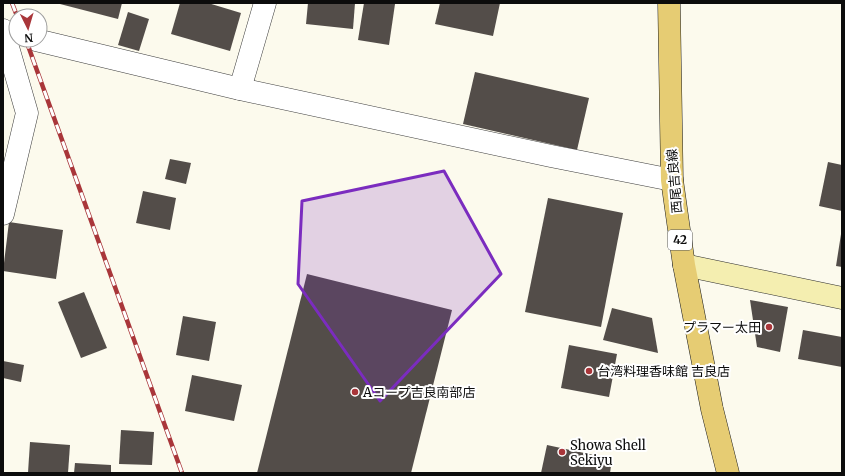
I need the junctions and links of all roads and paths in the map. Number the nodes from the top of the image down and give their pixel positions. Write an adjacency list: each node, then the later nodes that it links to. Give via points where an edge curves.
1 (265, 3): 5 (street)
2 (669, 3): 6 (main road, 西尾吉良線 / 42)
3 (3, 30): 7 (street, via 27,113)
4 (48, 43): 5 (street)
5 (240, 90): 6 (street)
6 (672, 180): 8 (main road, 西尾吉良線 / 42)
7 (3, 214)
8 (684, 265): 9 (street); 10 (main road, 西尾吉良線 / 42, via 712,409)
9 (842, 298)
10 (728, 473)

